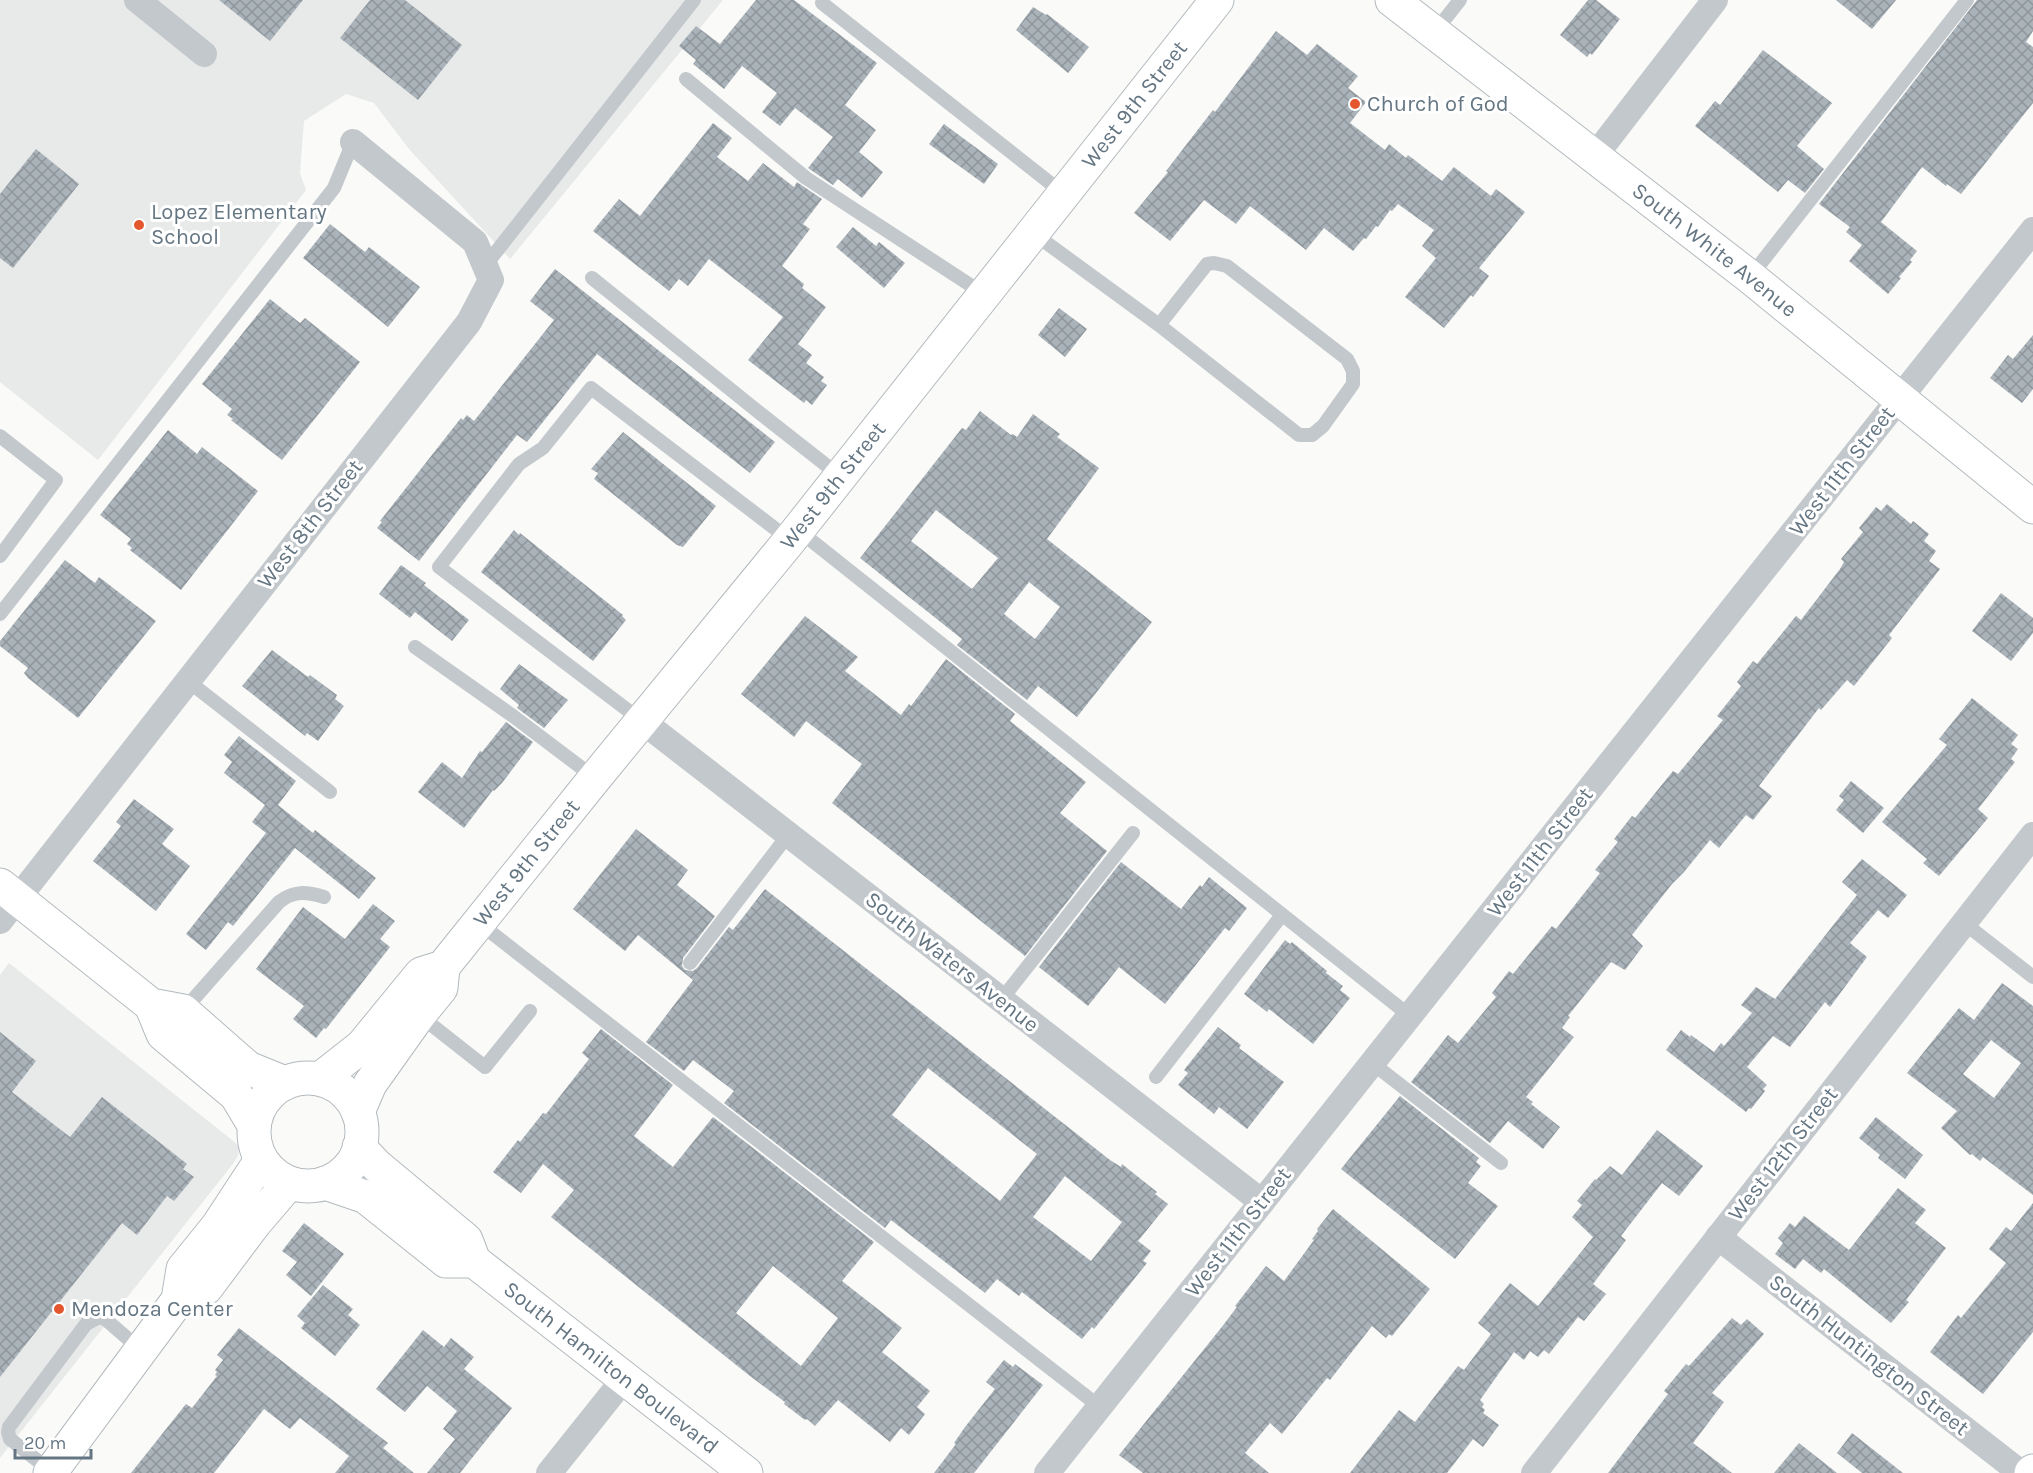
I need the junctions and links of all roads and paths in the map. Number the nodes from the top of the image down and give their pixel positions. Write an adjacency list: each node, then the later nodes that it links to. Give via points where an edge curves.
1 (137, 0): 10 (street)
2 (694, 0): 17 (lane)
3 (1217, 0): 14 (street, West 9th Street)
4 (1392, 0): 9 (street, South White Avenue)
5 (1460, 0): 9 (lane)
6 (1715, 0): 13 (street)
7 (1967, 0): 19 (lane)
8 (822, 3): 14 (lane)
9 (1434, 33): 13 (street, South White Avenue)
10 (204, 54)
11 (686, 80): 20 (lane, via 806,178)
12 (353, 142): 17 (street, West 8th Street, via 476,242); 28 (lane, via 334,188)
13 (1594, 157): 19 (street, South White Avenue)
14 (1064, 194): 16 (street, West 9th Street)
15 (2033, 230): 22 (street, West 11th Street)
16 (1033, 233): 20 (street, West 9th Street); 21 (lane)
17 (485, 266): 30 (street, West 8th Street, via 491,280 469,322)
18 (592, 278): 24 (lane)
19 (1750, 278): 22 (street, South White Avenue)
20 (984, 294): 24 (street, West 9th Street)
21 (1159, 326): 21 (lane, via 1299,435 1312,435 1323,426 1353,384 1353,371 1347,359 1227,266 1207,264)
22 (1899, 399): 25 (street, South White Avenue); 50 (street, West 11th Street)
23 (0, 436): 27 (lane, via 56,480)
24 (840, 476): 26 (street, West 9th Street)
25 (2033, 507)
26 (794, 535): 31 (street, West 9th Street); 31 (lane, via 591,388 543,448 519,464 439,567); 39 (lane)
27 (0, 556)
28 (0, 614)
29 (415, 647): 32 (lane)
30 (188, 681): 33 (lane); 38 (street, West 8th Street)
31 (642, 721): 32 (street, West 9th Street); 35 (street, South Waters Avenue)
32 (595, 778): 40 (street, West 9th Street)
33 (330, 792)
34 (1133, 833): 45 (lane)
35 (788, 835): 42 (lane); 45 (street, South Waters Avenue)
36 (2033, 835): 41 (street, West 12th Street)
37 (324, 897): 47 (lane, via 303,892 285,898)
38 (6, 902): 46 (street)
39 (1282, 915): 50 (lane); 52 (lane)
40 (479, 923): 43 (street, West 9th Street); 68 (lane)
41 (1964, 923): 44 (lane); 63 (street, West 12th Street)
42 (690, 963)
43 (443, 967): 49 (street, West 9th Street, via 441,988); 53 (street, West 9th Street, via 421,974 362,1046)
44 (2033, 977)
45 (1001, 1000): 62 (street, South Waters Avenue)
46 (151, 1005): 47 (street); 56 (street, via 163,1034 236,1095)
47 (183, 1011): 54 (street, via 248,1068)
48 (530, 1011): 49 (lane, via 485,1067)
49 (419, 1015): 55 (street, West 9th Street, via 370,1084)
50 (1410, 1016): 51 (street, West 11th Street)
51 (1372, 1063): 59 (lane); 62 (street, West 11th Street)
52 (1156, 1077)
53 (320, 1079): 54 (street, via 302,1078); 55 (street, via 349,1097)
54 (285, 1083): 56 (street, via 270,1093 259,1108)
55 (358, 1112): 57 (street, via 362,1129)
56 (254, 1125): 58 (street)
57 (359, 1147): 61 (street, via 352,1163); 64 (street, South Hamilton Boulevard, via 466,1240)
58 (261, 1160): 60 (street, via 273,1174); 65 (street, via 217,1227 183,1269)
59 (1501, 1163)
60 (289, 1183): 61 (street); 65 (street, via 206,1288)
61 (325, 1183): 64 (street, via 366,1197 446,1261)
62 (1262, 1202): 68 (street, West 11th Street)
63 (1718, 1237): 73 (street, West 12th Street); 74 (street, South Huntington Street)
64 (474, 1261): 67 (street, South Hamilton Boulevard)
65 (178, 1300): 66 (street)
66 (141, 1350): 69 (street); 69 (lane, via 104,1318 92,1320 9,1427 10,1439)
67 (624, 1379): 70 (street); 71 (street, South Hamilton Boulevard)
68 (1100, 1407): 72 (street, West 11th Street)
69 (51, 1472)
70 (549, 1473)
71 (746, 1473)
72 (1047, 1473)
73 (1534, 1473)
74 (2021, 1473)

